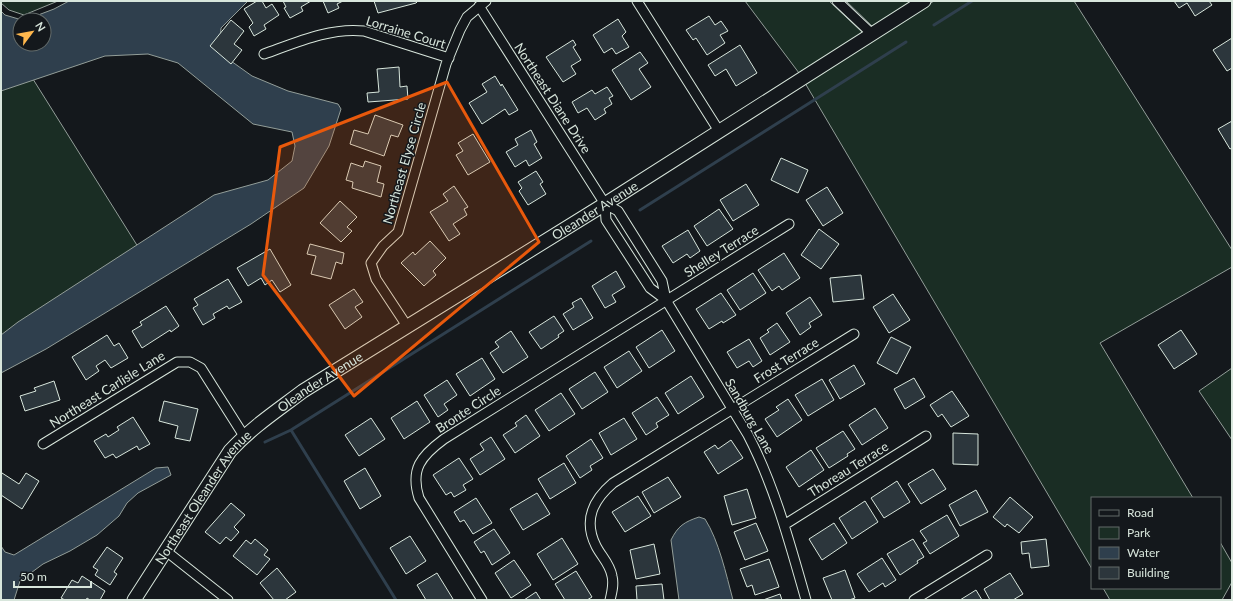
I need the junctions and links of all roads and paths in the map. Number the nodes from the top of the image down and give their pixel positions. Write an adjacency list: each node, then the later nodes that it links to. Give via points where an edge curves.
1 (637, 1): 8 (street)
2 (837, 1): 5 (street)
3 (924, 1): 5 (street, Oleander Avenue)
4 (482, 4): 7 (street, Northeast Elyse Circle, via 467,17); 9 (street, Northeast Diane Drive)
5 (872, 34): 8 (street, Oleander Avenue)
6 (264, 54): 7 (street, Lorraine Court, via 323,35 352,30 364,31)
7 (449, 58): 12 (street, Northeast Elyse Circle, via 398,232 383,246 371,263 376,279)
8 (719, 130): 9 (street, Oleander Avenue)
9 (605, 204): 11 (street, Sandburg Lane, via 618,211 662,281); 11 (street, Sandburg Lane, via 606,220 650,288); 12 (street, Oleander Avenue)
10 (789, 224): 11 (street, Shelley Terrace)
11 (666, 300): 14 (street, Sandburg Lane); 24 (street, Bronte Circle, via 444,439 430,449 421,460 416,479 419,498)
12 (407, 326): 15 (street, Oleander Avenue, via 303,391)
13 (854, 334): 14 (street, Frost Terrace)
14 (732, 409): 19 (street, Sandburg Lane, via 760,457); 25 (street, via 614,483 596,501 590,525 596,546 612,575)
15 (265, 419): 16 (street, Northeast Oleander Avenue)
16 (244, 436): 18 (street, Northeast Carlisle Lane, via 201,368 190,362 177,362); 20 (street, Northeast Oleander Avenue, via 230,451)
17 (926, 436): 19 (street, Thoreau Terrace)
18 (43, 444)
19 (784, 525): 26 (street, Sandburg Lane)
20 (166, 551): 22 (street, Northeast Oleander Avenue); 23 (street)
21 (987, 555): 27 (street)
22 (134, 600)
23 (228, 600)
24 (482, 600)
25 (610, 600)
26 (806, 600)
27 (914, 600)

